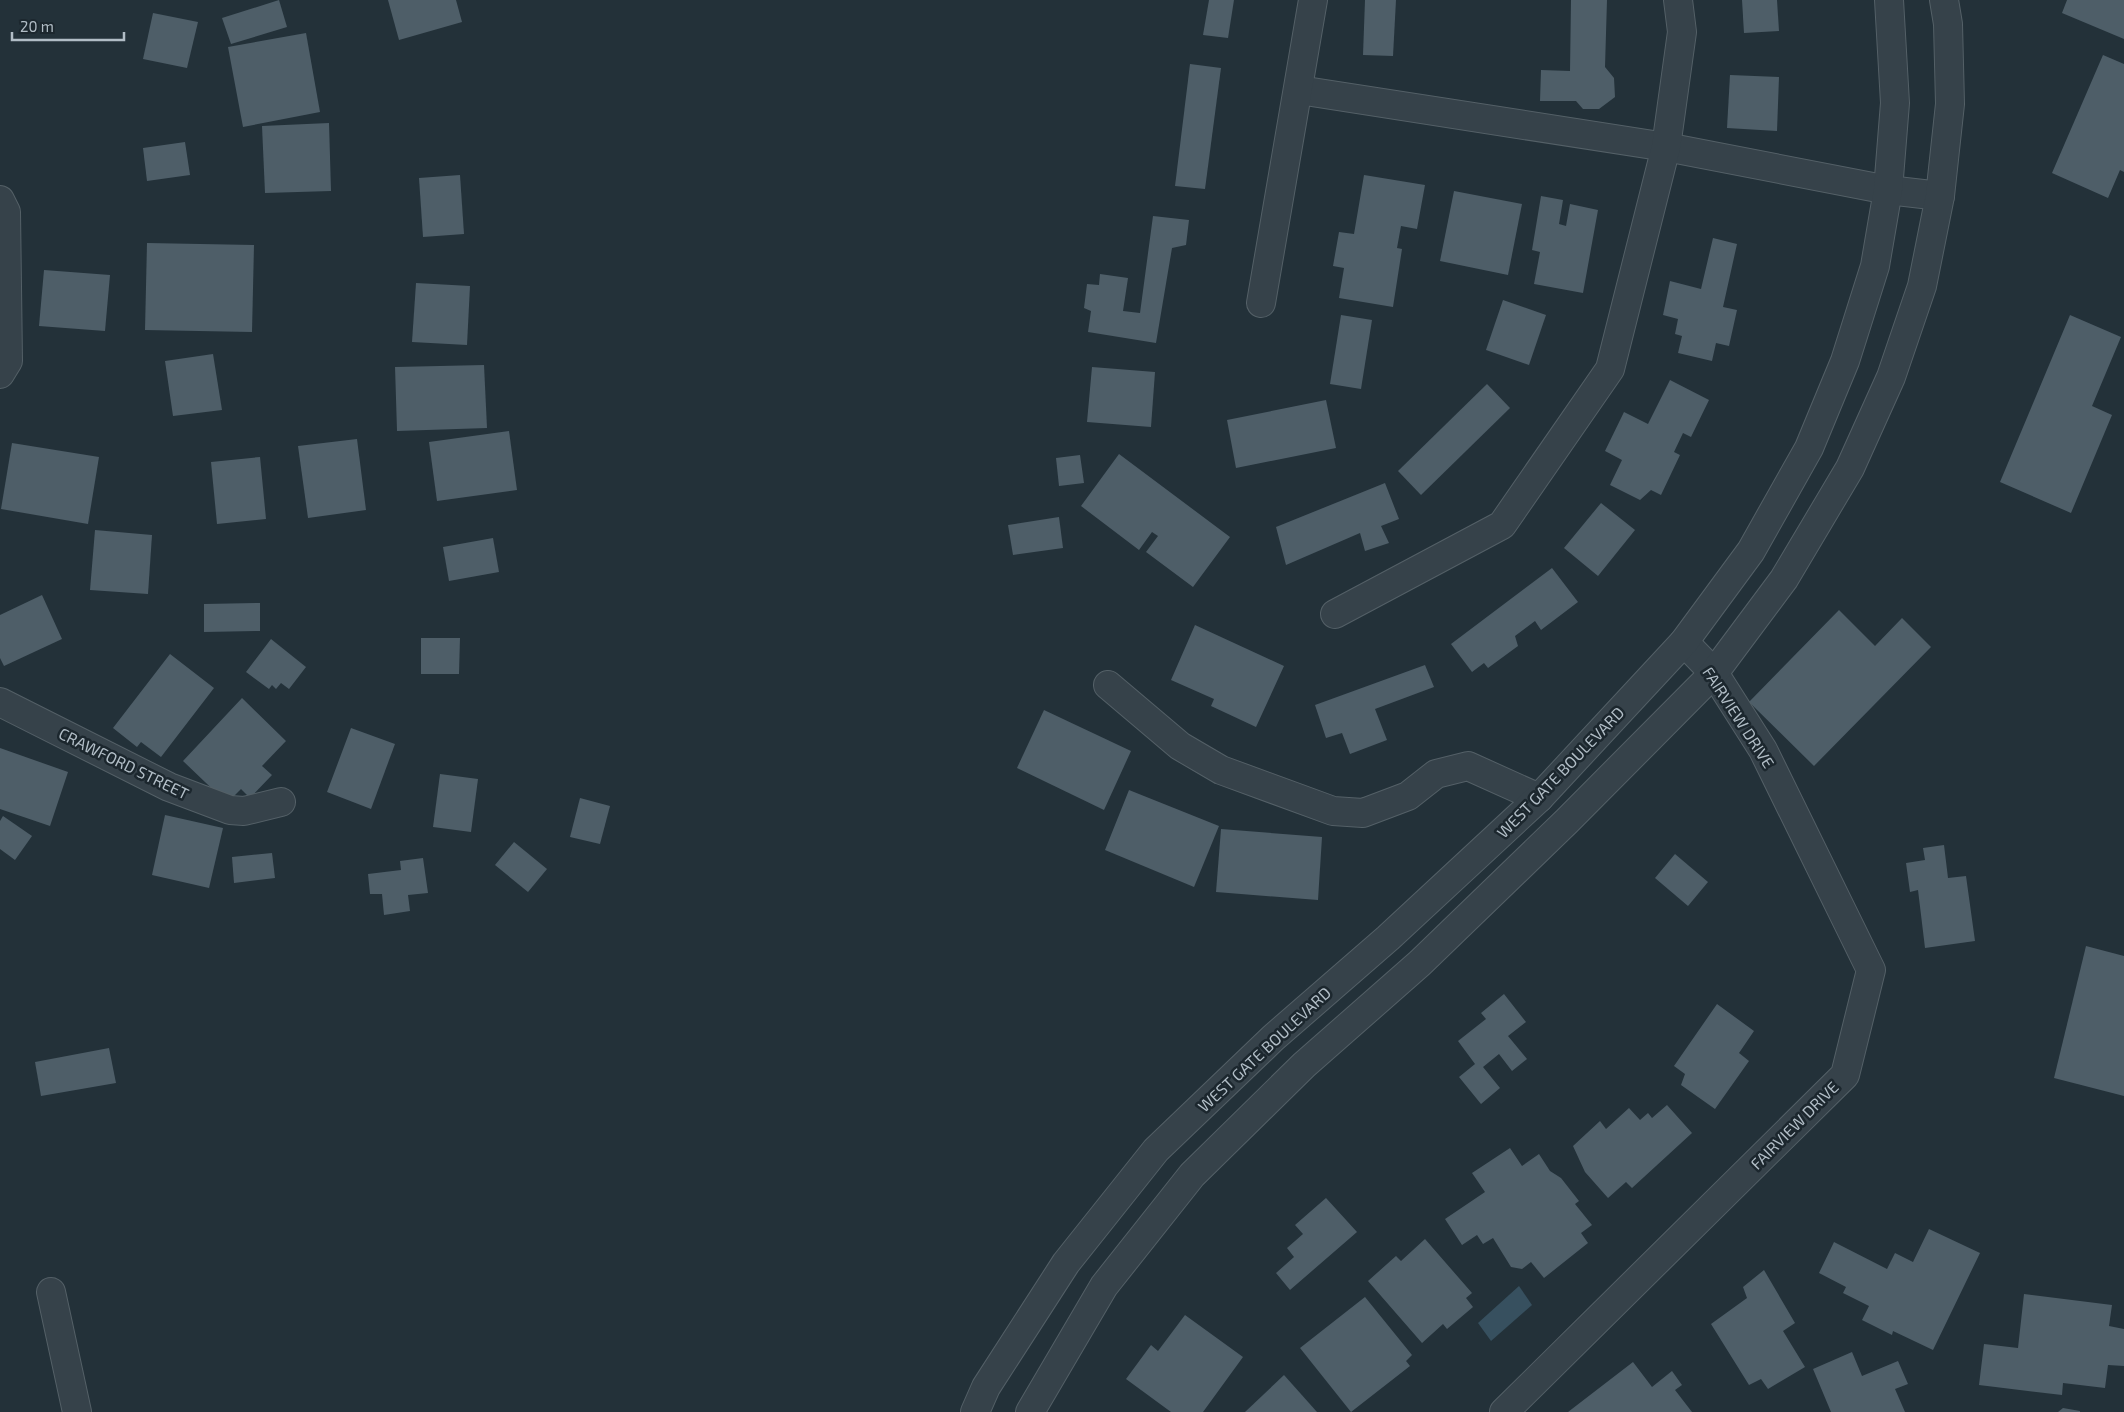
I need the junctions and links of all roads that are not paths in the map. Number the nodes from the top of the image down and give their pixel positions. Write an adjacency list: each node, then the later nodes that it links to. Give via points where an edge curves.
1 (1312, 0): 5 (street)
2 (1678, 0): 6 (street, via 1682,32)
3 (1890, 0): 7 (street, WEST GATE BOULEVARD, via 1895,103)
4 (1944, 0): 8 (street, via 1948,24 1950,104)
5 (1298, 90): 6 (street); 10 (street)
6 (1666, 147): 7 (street); 12 (street, via 1610,369 1502,525)
7 (1888, 190): 8 (street); 13 (street, WEST GATE BOULEVARD, via 1875,266 1845,361 1808,448 1751,551)
8 (1940, 196): 14 (street, via 1922,286 1891,376 1850,468 1784,579)
9 (0, 200): 11 (street, via 6,212 8,361)
10 (1261, 303)
11 (0, 374)
12 (1335, 614)
13 (1684, 642): 14 (street, FAIRVIEW DRIVE); 17 (street, WEST GATE BOULEVARD)
14 (1714, 673): 22 (street, via 1567,822 1420,963 1304,1065 1192,1175 1104,1286); 23 (street, FAIRVIEW DRIVE, via 1762,750 1872,970 1845,1074)
15 (1108, 685): 17 (street, via 1180,746 1221,770 1333,811 1364,813 1408,796 1436,774 1468,766)
16 (0, 702): 18 (street, CRAWFORD STREET, via 169,788 230,810 244,811)
17 (1539, 798): 21 (street, WEST GATE BOULEVARD, via 1388,938 1273,1038 1156,1150 1066,1263 986,1386)
18 (282, 802)
19 (51, 1292): 20 (street)
20 (77, 1412)
21 (975, 1412)
22 (1030, 1412)
23 (1504, 1412)

